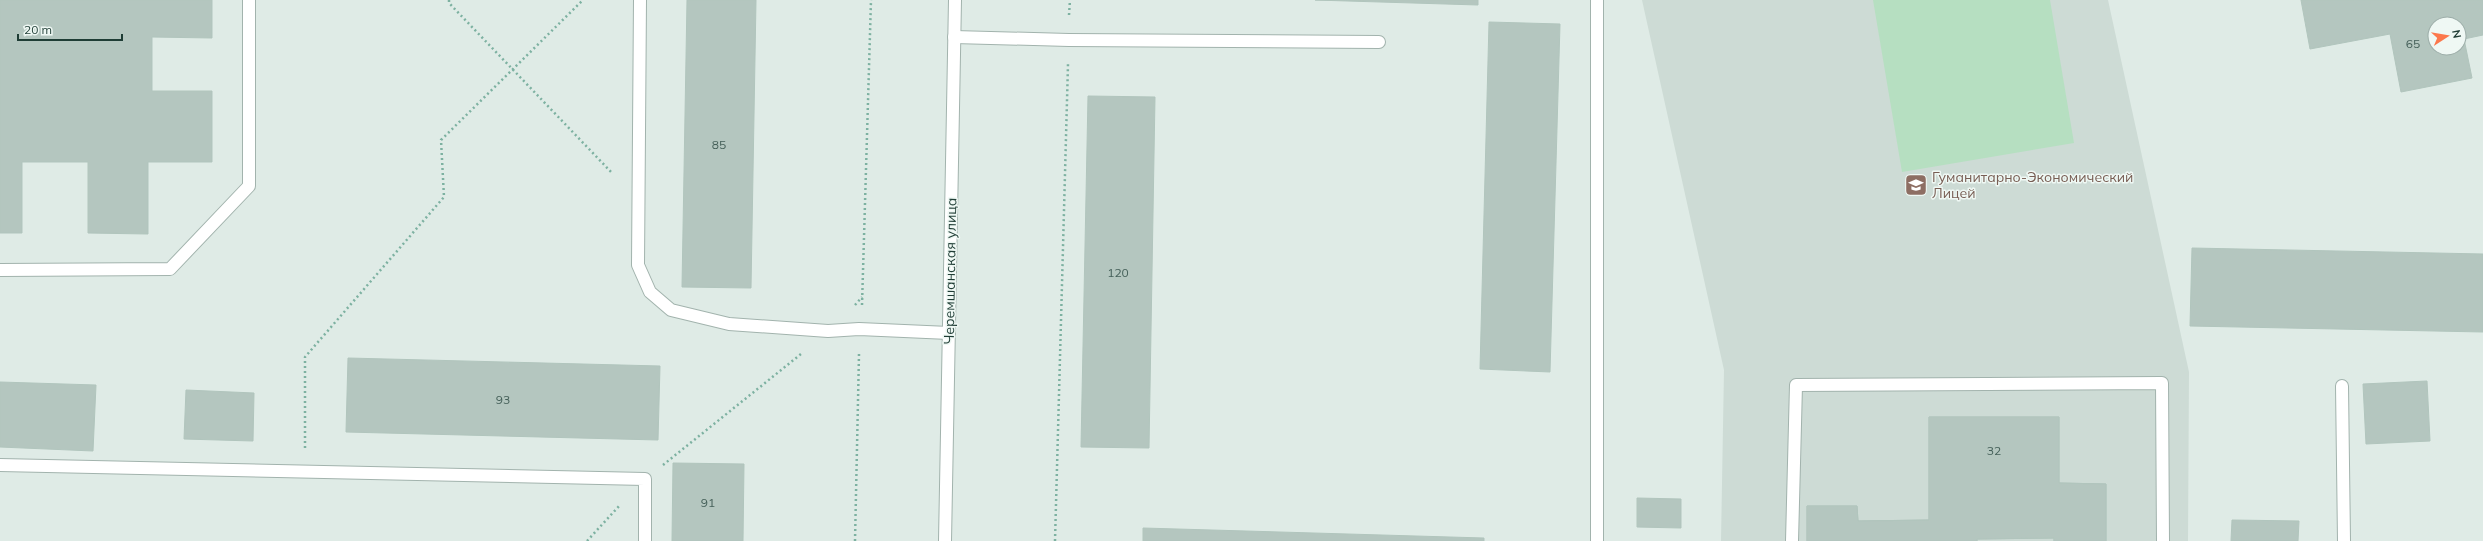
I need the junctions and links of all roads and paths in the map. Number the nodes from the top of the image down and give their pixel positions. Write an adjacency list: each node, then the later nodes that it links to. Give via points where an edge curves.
1 (249, 0): 14 (street, via 249,186 170,268)
2 (449, 0): 12 (path, via 449,3)
3 (583, 0): 12 (path)
4 (640, 0): 13 (street)
5 (871, 0): 15 (path)
6 (955, 0): 9 (street, Черемшанская улица)
7 (1070, 0): 10 (path)
8 (1597, 0): 28 (street)
9 (954, 37): 10 (street); 18 (street, Черемшанская улица)
10 (1068, 40): 11 (street); 27 (path)
11 (1379, 42)
12 (512, 69): 13 (path); 21 (path, via 441,140 444,198 306,357)
13 (639, 201): 17 (street, via 638,265 650,292 671,310 729,324)
14 (0, 270)
15 (863, 296): 16 (path); 17 (path)
16 (859, 329): 17 (street); 18 (street); 25 (path)
17 (828, 331): 22 (path)
18 (949, 333): 26 (street, Черемшанская улица)
19 (2342, 386): 31 (street)
20 (0, 465): 21 (street)
21 (304, 471): 22 (street)
22 (645, 479): 23 (path); 24 (street)
23 (587, 541)
24 (645, 541)
25 (855, 541)
26 (945, 541)
27 (1055, 541)
28 (1597, 541)
29 (1792, 541): 30 (street, via 1796,386 2162,383)
30 (2163, 541)
31 (2344, 541)

